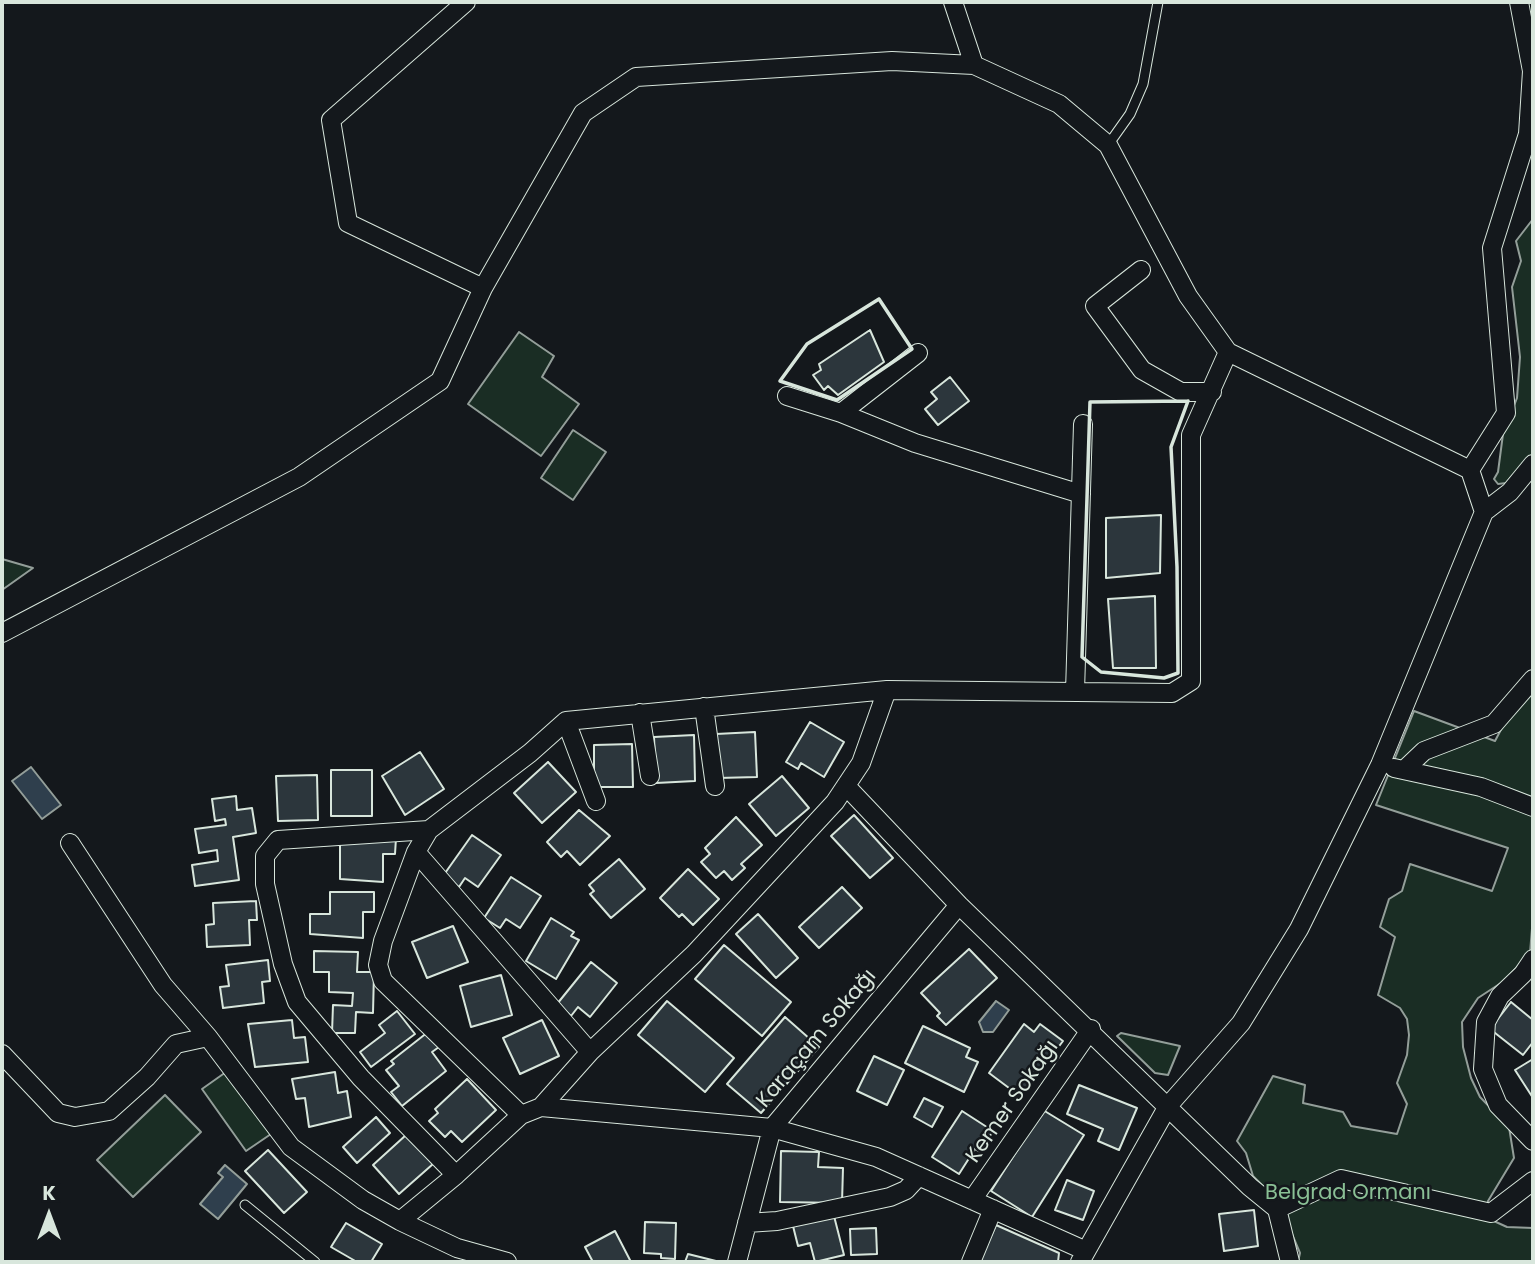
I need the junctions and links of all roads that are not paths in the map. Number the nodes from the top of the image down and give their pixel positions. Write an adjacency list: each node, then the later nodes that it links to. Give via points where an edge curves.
1 (953, 2): 5 (street)
2 (1158, 2): 7 (lane, via 1143,84 1130,114)
3 (1519, 2): 6 (street, via 1532,71)
4 (456, 4): 9 (street, via 331,121 348,223)
5 (974, 65): 7 (street, via 1059,104); 9 (street, via 892,61 636,77 583,113)
6 (1530, 132): 17 (street, via 1492,248 1506,413)
7 (1108, 145): 10 (street, via 1188,296)
8 (1141, 270): 12 (street, via 1095,306 1142,370 1181,392)
9 (483, 288): 20 (street, via 440,381 299,477)
10 (1228, 352): 12 (street); 17 (street)
11 (918, 353): 14 (street)
12 (1212, 392): 23 (street, via 1191,435 1191,681 1172,693)
13 (787, 396): 14 (street)
14 (841, 413): 18 (street, via 915,443)
15 (1083, 424): 18 (street)
16 (1533, 464): 19 (street, via 1510,492)
17 (1470, 470): 19 (street)
18 (1081, 494): 23 (street)
19 (1484, 512): 27 (street)
20 (2, 634)
21 (1533, 679): 28 (street, via 1494,724 1424,751)
22 (887, 690): 23 (street); 24 (street); 31 (street, via 861,764)
23 (1075, 692)
24 (704, 707): 25 (street); 30 (street)
25 (640, 713): 26 (street); 29 (street)
26 (566, 721): 32 (street); 34 (street)
27 (1380, 765): 28 (street); 43 (street, via 1299,929 1241,1023)
28 (1404, 770): 33 (street, via 1480,787)
29 (650, 776)
30 (715, 786)
31 (846, 786): 37 (street); 41 (street, via 694,954)
32 (596, 801)
33 (1533, 807)
34 (429, 830): 36 (street); 48 (street, via 278,840 265,856 265,884 283,964 297,1002 361,1078)
35 (70, 843): 40 (street, via 163,985)
36 (416, 852): 41 (street); 45 (street, via 383,941 378,965 383,981)
37 (959, 905): 39 (street); 46 (street, Karaçam Sokağı)
38 (1533, 958): 47 (street, via 1500,996 1486,1022 1483,1069 1498,1105)
39 (1091, 1029): 43 (street); 51 (street, Kemer Sokağı)
40 (208, 1037): 42 (street, via 176,1044 109,1111 75,1117 58,1113); 55 (street, via 291,1146 363,1200)
41 (590, 1052): 44 (street)
42 (2, 1054)
43 (1168, 1106): 54 (street); 57 (street)
44 (541, 1107): 45 (street); 46 (street)
45 (521, 1115): 48 (street)
46 (772, 1128): 49 (street, via 876,1157); 56 (street, Karaçam Sokağı)
47 (1533, 1141)
48 (456, 1175): 55 (street)
49 (919, 1176): 51 (street); 56 (street, via 906,1190 890,1197 790,1219)
50 (1533, 1181): 54 (street, via 1491,1213 1341,1179)
51 (972, 1200): 53 (street)
52 (245, 1205): 58 (lane)
53 (993, 1209): 57 (street); 61 (street)
54 (1277, 1209): 62 (street)
55 (400, 1221): 59 (street, via 457,1248)
56 (747, 1223): 60 (street, Karaçam Sokağı)
57 (1083, 1257)
58 (315, 1262)
59 (507, 1262)
60 (737, 1262)
61 (971, 1262)
62 (1290, 1262)

